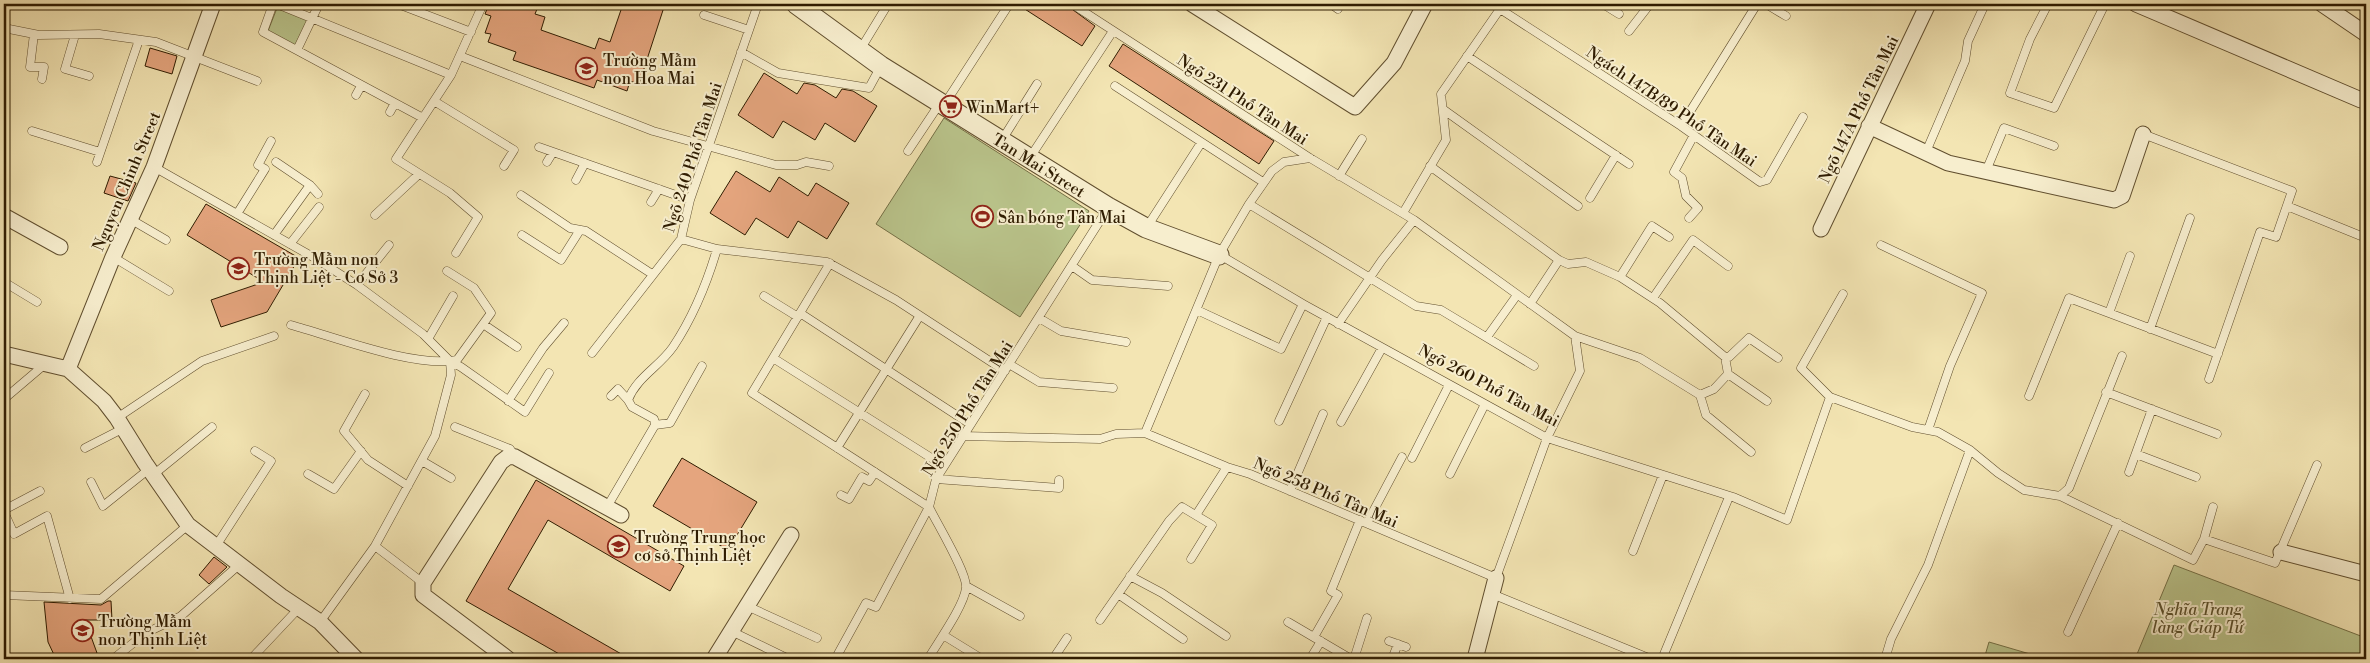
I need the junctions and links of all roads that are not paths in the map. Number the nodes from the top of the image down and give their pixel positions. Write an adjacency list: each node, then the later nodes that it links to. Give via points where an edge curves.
1 (214, 4): 43 (street, Nguyen Chinh Street)
2 (273, 4): 40 (lane, via 263,32)
3 (277, 4): 30 (lane)
4 (319, 4): 30 (lane)
5 (398, 4): 35 (lane)
6 (483, 4): 35 (lane)
7 (758, 4): 32 (lane, Ngõ 240 Phố Tân Mai)
8 (796, 4): 41 (street, Tan Mai Street)
9 (888, 4): 41 (lane)
10 (1072, 4): 33 (lane, Ngõ 231 Phố Tân Mai)
11 (1331, 4): 26 (lane)
12 (1425, 4): 25 (street, via 1394,63 1355,107)
13 (1603, 4): 27 (lane)
14 (1650, 4): 34 (lane)
15 (1757, 4): 63 (lane)
16 (1766, 4): 29 (lane)
17 (1928, 4): 64 (street, Ngõ 147A Phố Tân Mai)
18 (1984, 4): 78 (lane, via 1968,41 1965,62)
19 (2048, 4): 20 (lane, via 2030,39 2010,93 2054,108)
20 (2105, 4)
21 (2136, 4): 55 (street)
22 (2322, 4): 37 (street)
23 (1008, 6): 58 (lane)
24 (1499, 6): 45 (lane); 63 (lane, Ngách 147B/89 Phố Tân Mai)
25 (1197, 7)
26 (1338, 9)
27 (1619, 14)
28 (704, 15): 32 (lane)
29 (1786, 16)
30 (312, 18): 40 (lane); 47 (lane)
31 (4, 28): 36 (lane)
32 (749, 30): 42 (lane, Ngõ 240 Phố Tân Mai)
33 (1113, 31): 80 (lane, Ngõ 231 Phố Tân Mai); 81 (lane)
34 (1629, 31)
35 (471, 32): 44 (lane)
36 (34, 34): 38 (lane); 49 (lane, via 30,67 44,67)
37 (2366, 34)
38 (75, 35): 39 (lane, via 99,34); 48 (lane, via 65,69)
39 (139, 40): 43 (lane, via 156,42); 76 (lane)
40 (297, 50): 52 (lane)
41 (860, 50): 46 (street, Tan Mai Street)
42 (741, 52): 46 (lane, via 778,73 868,88); 73 (lane, Ngõ 240 Phố Tân Mai)
43 (195, 56): 50 (lane); 90 (street, Nguyen Chinh Street)
44 (460, 56): 47 (lane); 73 (lane, via 653,132)
45 (1467, 56): 59 (lane, via 1441,94); 79 (lane)
46 (881, 66): 58 (street, Tan Mai Street)
47 (451, 75): 56 (lane)
48 (89, 76)
49 (42, 80)
50 (257, 81)
51 (1037, 84): 70 (lane)
52 (361, 86): 54 (lane); 57 (lane)
53 (1115, 86): 71 (lane)
54 (356, 95)
55 (2361, 100)
56 (434, 101): 62 (lane); 87 (lane, via 514,150)
57 (395, 103): 60 (lane); 62 (lane)
58 (942, 104): 70 (street, Tan Mai Street); 75 (lane)
59 (1444, 110): 89 (lane, via 1446,140); 105 (lane)
60 (390, 112)
61 (1803, 117): 67 (lane, Ngách 147B/89 Phố Tân Mai, via 1764,183)
62 (423, 118): 92 (lane, via 396,159)
63 (1681, 126): 67 (lane, Ngách 147B/89 Phố Tân Mai)
64 (1869, 126): 78 (street); 117 (street, Ngõ 147A Phố Tân Mai)
65 (32, 131): 76 (lane)
66 (2144, 134): 91 (street, via 2122,196 2114,200); 106 (lane, via 2292,191)
67 (1694, 135): 112 (lane, via 1674,172 1682,178 1686,196 1698,208)
68 (1362, 139): 93 (lane)
69 (271, 141): 109 (lane, via 258,165 265,169)
70 (1000, 141): 81 (street, Tan Mai Street)
71 (1201, 143): 95 (lane); 116 (lane)
72 (539, 146): 77 (lane)
73 (708, 146): 88 (lane, via 776,165 806,162); 101 (lane, Ngõ 240 Phố Tân Mai)
74 (2054, 146): 91 (lane, via 2004,128)
75 (908, 151)
76 (100, 152): 82 (lane)
77 (553, 152): 84 (lane); 85 (lane)
78 (1926, 152): 91 (street, via 1948,163)
79 (1616, 155): 86 (lane); 100 (lane)
80 (1310, 158): 93 (lane, Ngõ 231 Phố Tân Mai); 95 (lane, via 1284,162)
81 (1029, 159): 107 (street, Tan Mai Street)
82 (97, 162)
83 (276, 162): 96 (lane)
84 (547, 162)
85 (585, 163): 94 (lane); 97 (lane)
86 (1628, 164)
87 (504, 166)
88 (829, 166)
89 (1430, 166): 108 (lane); 134 (lane)
90 (154, 167): 109 (lane); 114 (street, Nguyen Chinh Street)
91 (1986, 171)
92 (419, 174): 110 (lane); 130 (lane, via 450,193 478,217)
93 (1339, 176): 108 (lane, Ngõ 231 Phố Tân Mai)
94 (576, 180)
95 (1263, 182): 103 (lane)
96 (310, 185): 98 (lane); 119 (lane)
97 (659, 189): 101 (lane); 102 (lane)
98 (318, 194)
99 (521, 195): 118 (lane, via 570,228)
100 (1590, 198)
101 (690, 200): 123 (lane, Ngõ 240 Phố Tân Mai)
102 (651, 202)
103 (1249, 204): 131 (lane); 141 (lane)
104 (319, 206): 125 (lane)
105 (1578, 206)
106 (2287, 206): 122 (lane); 174 (lane, via 2276,237 2260,232)
107 (1108, 208): 116 (street, Tan Mai Street); 136 (lane, Ngõ 250 Phố Tân Mai)
108 (1403, 213): 115 (lane, Ngõ 231 Phố Tân Mai)
109 (237, 214): 119 (lane)
110 (376, 215)
111 (4, 216): 128 (street)
112 (1689, 218)
113 (2190, 218): 164 (lane)
114 (130, 219): 124 (lane); 133 (street, Nguyen Chinh Street)
115 (1414, 220): 141 (lane); 147 (lane, Ngõ 231 Phố Tân Mai)
116 (1146, 228): 131 (street, Tan Mai Street)
117 (1821, 229)
118 (580, 230): 120 (lane, via 561,260); 139 (lane)
119 (274, 235): 125 (lane)
120 (522, 235)
121 (1669, 237): 140 (lane, via 1652,226)
122 (2366, 238)
123 (681, 239): 129 (lane); 139 (lane, Ngõ 240 Phố Tân Mai)
124 (166, 240)
125 (290, 244): 143 (lane)
126 (1881, 244): 212 (lane, via 1982,293 1950,366)
127 (389, 245): 143 (lane)
128 (60, 247)
129 (717, 249): 135 (lane); 198 (lane, via 706,287 672,348 633,388)
130 (456, 253)
131 (1219, 255): 152 (lane, Ngõ 260 Phố Tân Mai); 154 (lane)
132 (2130, 256): 155 (lane)
133 (113, 258): 145 (lane); 184 (street, Nguyen Chinh Street)
134 (1559, 260): 140 (lane, via 1568,264 1586,262); 153 (lane)
135 (830, 263): 156 (lane); 157 (lane, via 896,300)
136 (1072, 266): 144 (lane, via 1092,280); 159 (lane, Ngõ 250 Phố Tân Mai)
137 (1728, 266): 150 (lane, via 1693,240)
138 (447, 271): 161 (lane, via 474,288 486,304 491,313)
139 (652, 274): 172 (lane, Ngõ 240 Phố Tân Mai)
140 (1620, 276): 150 (lane)
141 (1369, 279): 162 (lane); 167 (lane, via 1416,306 1442,310)
142 (4, 282): 151 (lane)
143 (357, 285): 168 (lane)
144 (1168, 286)
145 (169, 290)
146 (1843, 294): 196 (lane, via 1801,368)
147 (1517, 295): 153 (lane, Ngõ 231 Phố Tân Mai); 167 (lane)
148 (453, 296): 168 (lane)
149 (764, 296): 156 (lane)
150 (1653, 298): 176 (lane)
151 (37, 302)
152 (1303, 304): 154 (lane, via 1281,349); 158 (lane, Ngõ 260 Phố Tân Mai)
153 (1530, 304): 166 (lane, Ngõ 231 Phố Tân Mai)
154 (1197, 310): 213 (lane)
155 (2109, 313): 164 (lane); 195 (lane, via 2069,298)
156 (799, 315): 177 (lane); 185 (lane)
157 (919, 317): 183 (lane); 185 (lane)
158 (1327, 317): 162 (lane, Ngõ 260 Phố Tân Mai); 205 (lane)
159 (1039, 318): 169 (lane, via 1062,331); 183 (lane, Ngõ 250 Phố Tân Mai)
160 (564, 323): 199 (lane)
161 (483, 324): 170 (lane); 179 (lane, via 458,360)
162 (1338, 324): 171 (lane, Ngõ 260 Phố Tân Mai)
163 (291, 325): 179 (lane, via 395,354)
164 (2150, 328): 174 (lane)
165 (274, 336): 207 (lane, via 202,361)
166 (1575, 336): 193 (lane, Ngõ 231 Phố Tân Mai, via 1640,358); 216 (lane, via 1580,371)
167 (1487, 337): 182 (lane)
168 (428, 339): 179 (lane)
169 (1126, 342)
170 (517, 347)
171 (1382, 348): 189 (lane, Ngõ 260 Phố Tân Mai); 206 (lane)
172 (592, 353)
173 (4, 354): 180 (street)
174 (2218, 354): 188 (lane)
175 (2122, 356): 191 (lane)
176 (1725, 357): 178 (lane, via 1749,338); 187 (lane)
177 (773, 358): 203 (lane); 218 (lane, via 752,393)
178 (1778, 358)
179 (450, 361): 199 (lane); 227 (lane, via 452,375 435,436)
180 (44, 365): 184 (street); 197 (lane)
181 (702, 366): 209 (lane, via 670,423)
182 (1534, 366)
183 (1007, 367): 190 (lane, via 1039,382); 208 (lane, Ngõ 250 Phố Tân Mai)
184 (68, 369): 207 (street, via 104,401)
185 (886, 369): 203 (lane); 208 (lane)
186 (549, 374): 199 (lane, via 525,412)
187 (1728, 374): 193 (lane, via 1714,389); 200 (lane)
188 (2209, 379)
189 (1449, 385): 201 (lane, Ngõ 260 Phố Tân Mai); 226 (lane)
190 (1113, 388)
191 (2106, 392): 202 (lane); 246 (lane, via 2069,488)
192 (365, 394): 221 (lane, via 344,431)
193 (1700, 395): 222 (lane, via 1706,415)
194 (611, 396): 198 (lane, via 618,389)
195 (2029, 396)
196 (1830, 397): 212 (lane); 247 (lane, Ngõ 260 Phố Tân Mai, via 1786,520)
197 (4, 399)
198 (628, 400): 209 (lane, via 632,407 654,419)
199 (508, 401)
200 (1767, 401)
201 (1485, 404): 216 (lane, Ngõ 260 Phố Tân Mai); 235 (lane)
202 (2152, 409): 214 (lane); 223 (lane)
203 (859, 412): 218 (lane); 229 (lane)
204 (1323, 414): 244 (lane)
205 (1279, 421)
206 (1341, 422)
207 (121, 423): 217 (lane); 231 (street)
208 (970, 424): 215 (lane, Ngõ 250 Phố Tân Mai)
209 (654, 425): 248 (lane)
210 (212, 427): 231 (lane)
211 (455, 427): 224 (lane, via 510,449)
212 (1928, 430): 219 (lane)
213 (1145, 434): 215 (lane, Ngõ 258 Phố Tân Mai, via 1116,434 1100,439); 230 (lane, Ngõ 258 Phố Tân Mai)
214 (2217, 434)
215 (962, 436): 229 (lane, Ngõ 250 Phố Tân Mai)
216 (1547, 438): 236 (lane, Ngõ 260 Phố Tân Mai); 267 (lane)
217 (85, 448)
218 (837, 448): 232 (lane)
219 (1970, 450): 246 (lane, via 1998,474 2024,490); 308 (lane, via 1928,565 1891,638)
220 (255, 451): 259 (lane, via 271,461)
221 (361, 451): 234 (lane, via 334,489); 242 (lane, via 368,460)
222 (1751, 452)
223 (2136, 454): 233 (lane); 237 (lane)
224 (515, 457): 248 (street); 268 (street, via 508,456 501,462)
225 (1402, 458): 254 (lane)
226 (1412, 458)
227 (422, 461): 238 (lane); 242 (lane)
228 (2317, 465): 262 (lane)
229 (944, 466): 239 (lane, Ngõ 250 Phố Tân Mai)
230 (1227, 467): 244 (lane, Ngõ 258 Phố Tân Mai); 252 (lane)
231 (151, 472): 241 (lane, via 103,506); 256 (street)
232 (875, 472): 245 (lane, via 869,481 862,477 849,499); 249 (lane)
233 (2130, 472)
234 (308, 474)
235 (1450, 474)
236 (1663, 475): 247 (lane, Ngõ 260 Phố Tân Mai); 261 (lane)
237 (2196, 477)
238 (451, 478)
239 (936, 479): 240 (lane, via 1059,488); 249 (lane, Ngõ 250 Phố Tân Mai)
240 (1060, 480)
241 (91, 482)
242 (408, 486): 260 (lane)
243 (40, 491): 251 (lane)
244 (1290, 491): 254 (lane, Ngõ 258 Phố Tân Mai)
245 (841, 494)
246 (2060, 496): 255 (lane)
247 (1729, 497): 307 (lane)
248 (607, 507): 253 (street)
249 (929, 507): 269 (lane); 292 (lane, Ngõ 250 Phố Tân Mai, via 876,607 866,603)
250 (2213, 507): 258 (lane)
251 (4, 511): 273 (lane, via 14,534 47,516)
252 (1196, 514): 263 (lane, via 1212,525); 266 (lane, via 1182,507)
253 (621, 515)
254 (1364, 522): 267 (lane, Ngõ 258 Phố Tân Mai); 288 (lane, via 1331,591 1338,596)
255 (2118, 522): 258 (lane, via 2193,560); 282 (lane)
256 (188, 525): 259 (street); 273 (lane, via 101,599)
257 (791, 535): 274 (street)
258 (2204, 539): 262 (lane, via 2275,563)
259 (216, 546): 264 (street)
260 (375, 546): 268 (lane); 279 (lane)
261 (1633, 551)
262 (2281, 552): 265 (street)
263 (1191, 559)
264 (240, 564): 275 (street); 293 (lane, via 181,616 146,633)
265 (2366, 574)
266 (1130, 576): 271 (lane); 284 (lane, via 1162,593)
267 (1496, 578): 272 (street)
268 (422, 582): 296 (street, via 423,595)
269 (966, 586): 276 (lane); 283 (lane)
270 (4, 594): 273 (lane)
271 (1118, 594): 278 (lane); 287 (lane)
272 (1492, 594): 305 (street); 306 (lane)
273 (70, 599)
274 (747, 606): 281 (street); 285 (lane)
275 (299, 608): 279 (street); 294 (lane)
276 (1020, 616)
277 (1367, 618): 303 (lane)
278 (1100, 620)
279 (320, 622): 295 (street)
280 (1288, 622): 288 (lane)
281 (731, 631): 297 (street); 298 (lane)
282 (2068, 632)
283 (943, 635): 299 (lane); 300 (lane)
284 (1226, 636)
285 (817, 638)
286 (1067, 638): 301 (lane)
287 (1184, 639)
288 (1317, 639): 302 (lane); 303 (lane)
289 (1388, 641): 290 (lane)
290 (1398, 644): 291 (lane); 304 (lane)
291 (1406, 647)
292 (838, 654)
293 (113, 659)
294 (251, 659)
295 (356, 659)
296 (508, 659)
297 (714, 659)
298 (789, 659)
299 (928, 659)
300 (982, 659)
301 (1053, 659)
302 (1310, 659)
303 (1353, 659)
304 (1392, 659)
305 (1475, 659)
306 (1651, 659)
307 (1662, 659)
308 (1885, 659)

